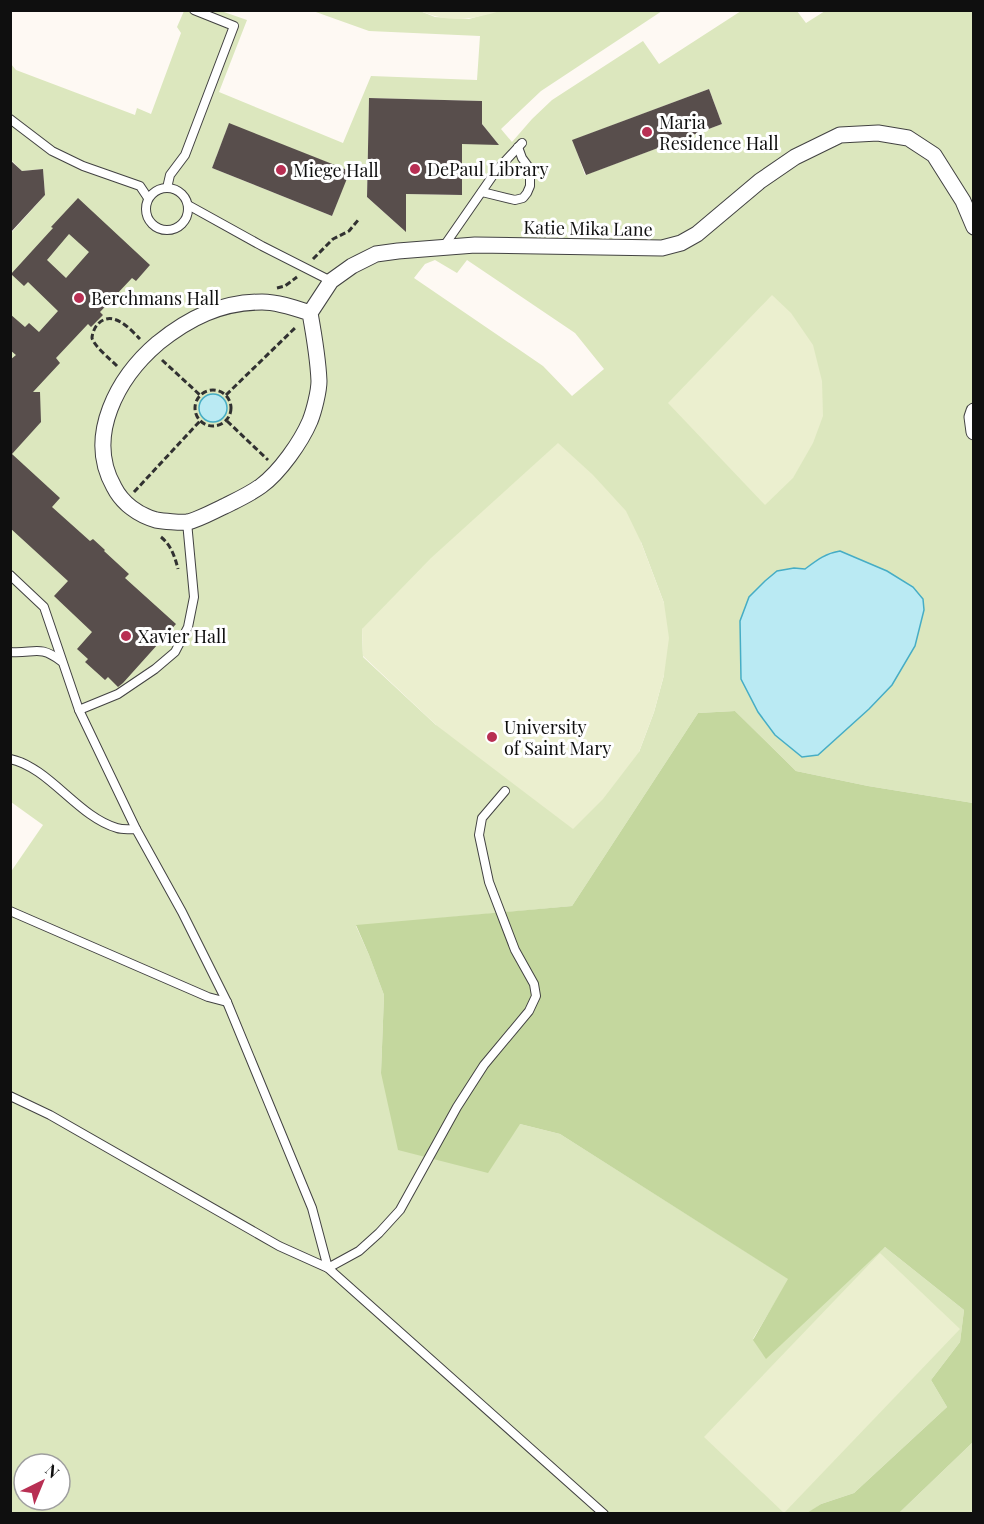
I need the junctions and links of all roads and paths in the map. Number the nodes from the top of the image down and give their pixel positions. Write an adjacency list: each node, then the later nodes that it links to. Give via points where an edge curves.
1 (194, 10): 3 (lane, via 234,26 185,155 170,175)
2 (10, 119): 5 (lane, via 52,151 140,186)
3 (167, 188): 5 (lane); 6 (lane, via 180,193)
4 (482, 192): 4 (lane, via 496,171 520,145 530,170 530,186 523,198 515,200); 9 (lane)
5 (148, 198): 6 (lane, via 147,218 163,231 182,225)
6 (188, 205): 10 (lane)
7 (358, 219): 10 (path)
8 (974, 226): 9 (street, Katie Mika Lane, via 934,155 908,138 878,133 840,135 795,157 697,234 662,249 475,245)
9 (443, 248): 11 (street, Katie Mika Lane, via 376,255)
10 (305, 268): 11 (lane); 12 (path, via 285,286)
11 (331, 281): 13 (street)
12 (271, 289)
13 (310, 313): 14 (path); 19 (street, via 319,383 310,420); 20 (street, via 263,302 232,305 190,320 137,363 112,404 102,452 108,477)
14 (226, 396): 16 (path, via 231,411); 17 (path, via 211,390 200,395 195,411)
15 (974, 411): 18 (street)
16 (226, 420): 17 (path, via 211,426); 19 (path)
17 (200, 421): 20 (path)
18 (974, 432)
19 (278, 469): 21 (street, via 242,497)
20 (124, 502): 21 (street, via 156,520)
21 (187, 522): 27 (lane, via 194,597 188,627 175,652 118,693)
22 (157, 534): 23 (path, via 165,539)
23 (178, 569)
24 (10, 575): 26 (lane, via 44,608)
25 (10, 652): 26 (lane, via 46,652)
26 (63, 662): 27 (lane)
27 (79, 710): 30 (lane)
28 (10, 759): 30 (lane, via 30,767 101,822 119,829)
29 (505, 791): 34 (lane, via 482,818 479,835 489,882 536,996 457,1107 400,1210 358,1251)
30 (136, 829): 32 (lane)
31 (10, 911): 32 (lane)
32 (227, 1002): 34 (lane, via 312,1208)
33 (10, 1095): 34 (lane, via 279,1246)
34 (328, 1268): 35 (lane)
35 (604, 1514)

